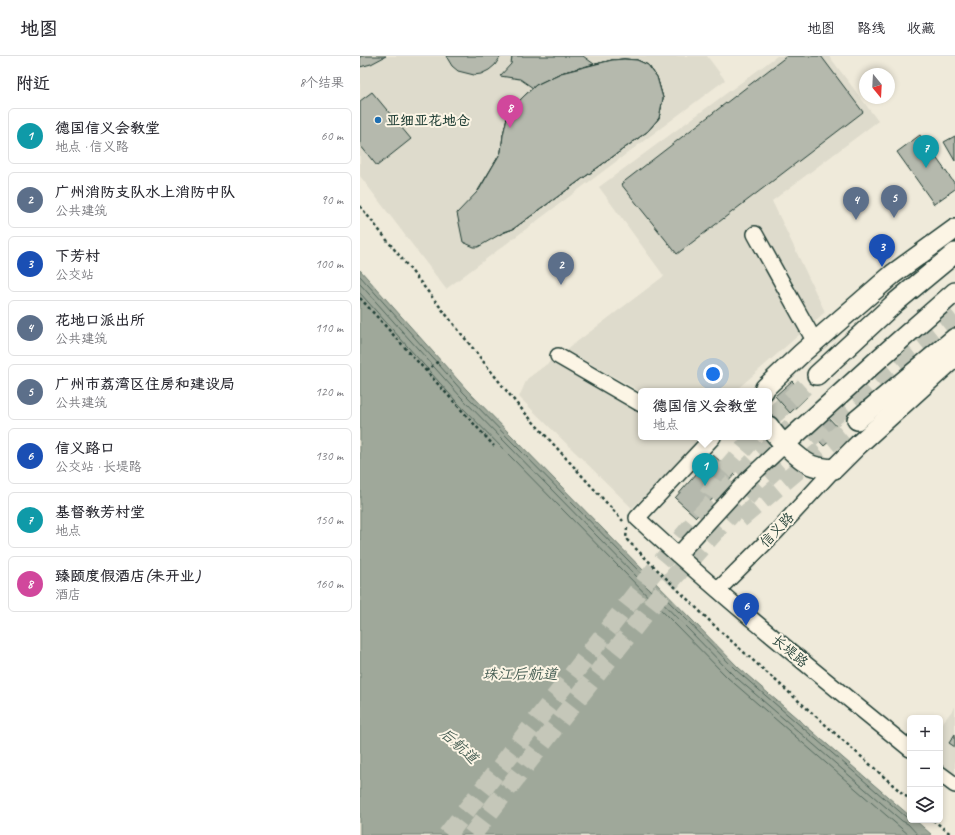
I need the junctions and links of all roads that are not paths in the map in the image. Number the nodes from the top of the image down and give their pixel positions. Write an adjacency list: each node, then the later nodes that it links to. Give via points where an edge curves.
1 (955, 229): 6 (main road, via 893,274)
2 (754, 234): 6 (street)
3 (955, 253): 9 (main road, via 896,302)
4 (955, 292): 15 (main road)
5 (955, 338): 12 (main road)
6 (815, 342): 10 (main road)
7 (558, 356): 11 (street)
8 (955, 357): 16 (main road)
9 (817, 375)
10 (766, 388)
11 (638, 402)
12 (857, 420)
13 (772, 429): 15 (main road)
14 (706, 440): 17 (street, 长堤路, via 637,518)
15 (785, 444): 16 (main road, via 811,465); 17 (street, via 747,480)
16 (834, 469): 18 (street, 信义路)
17 (678, 555): 18 (street, 长堤路)
18 (718, 590): 19 (street, 长堤路)
19 (907, 747)
20 (943, 776): 21 (street)
21 (955, 785)

